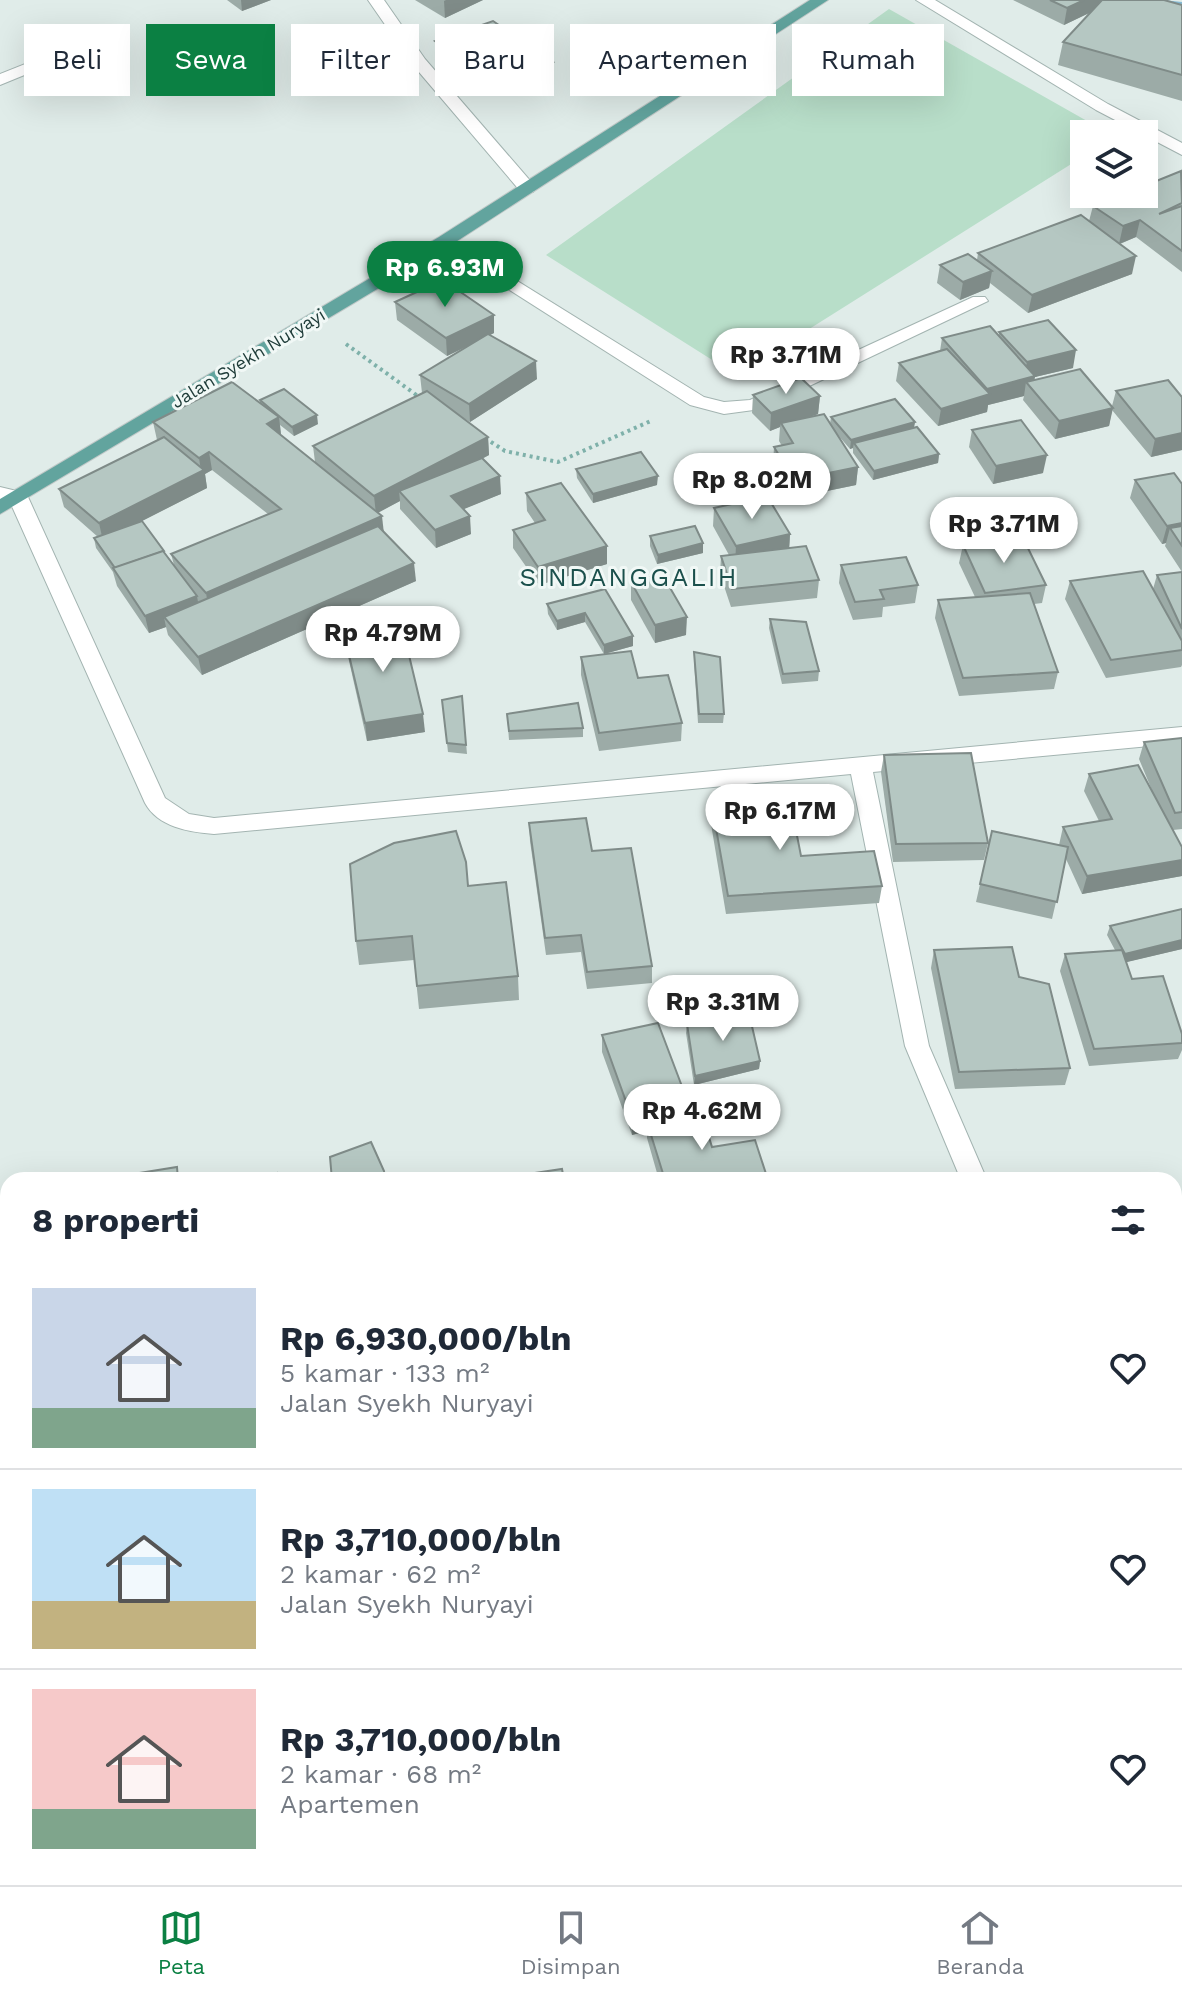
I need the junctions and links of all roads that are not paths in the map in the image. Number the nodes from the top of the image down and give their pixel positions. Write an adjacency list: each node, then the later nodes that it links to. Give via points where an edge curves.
1 (376, 0): 7 (street, via 419,62)
2 (820, 0): 7 (main road, Jalan Syekh Nuryayi)
3 (924, 0): 6 (street)
4 (24, 70): 5 (street)
5 (0, 80)
6 (1182, 150)
7 (527, 188): 8 (main road, Jalan Syekh Nuryayi)
8 (445, 241): 9 (street, via 697,401 724,408 754,405); 10 (main road, Jalan Syekh Nuryayi)
9 (979, 301)
10 (6, 500): 12 (street, via 156,803 186,824 214,826 545,797)
11 (1182, 735): 12 (street)
12 (860, 763): 13 (street, via 917,1046)
13 (971, 1172)

